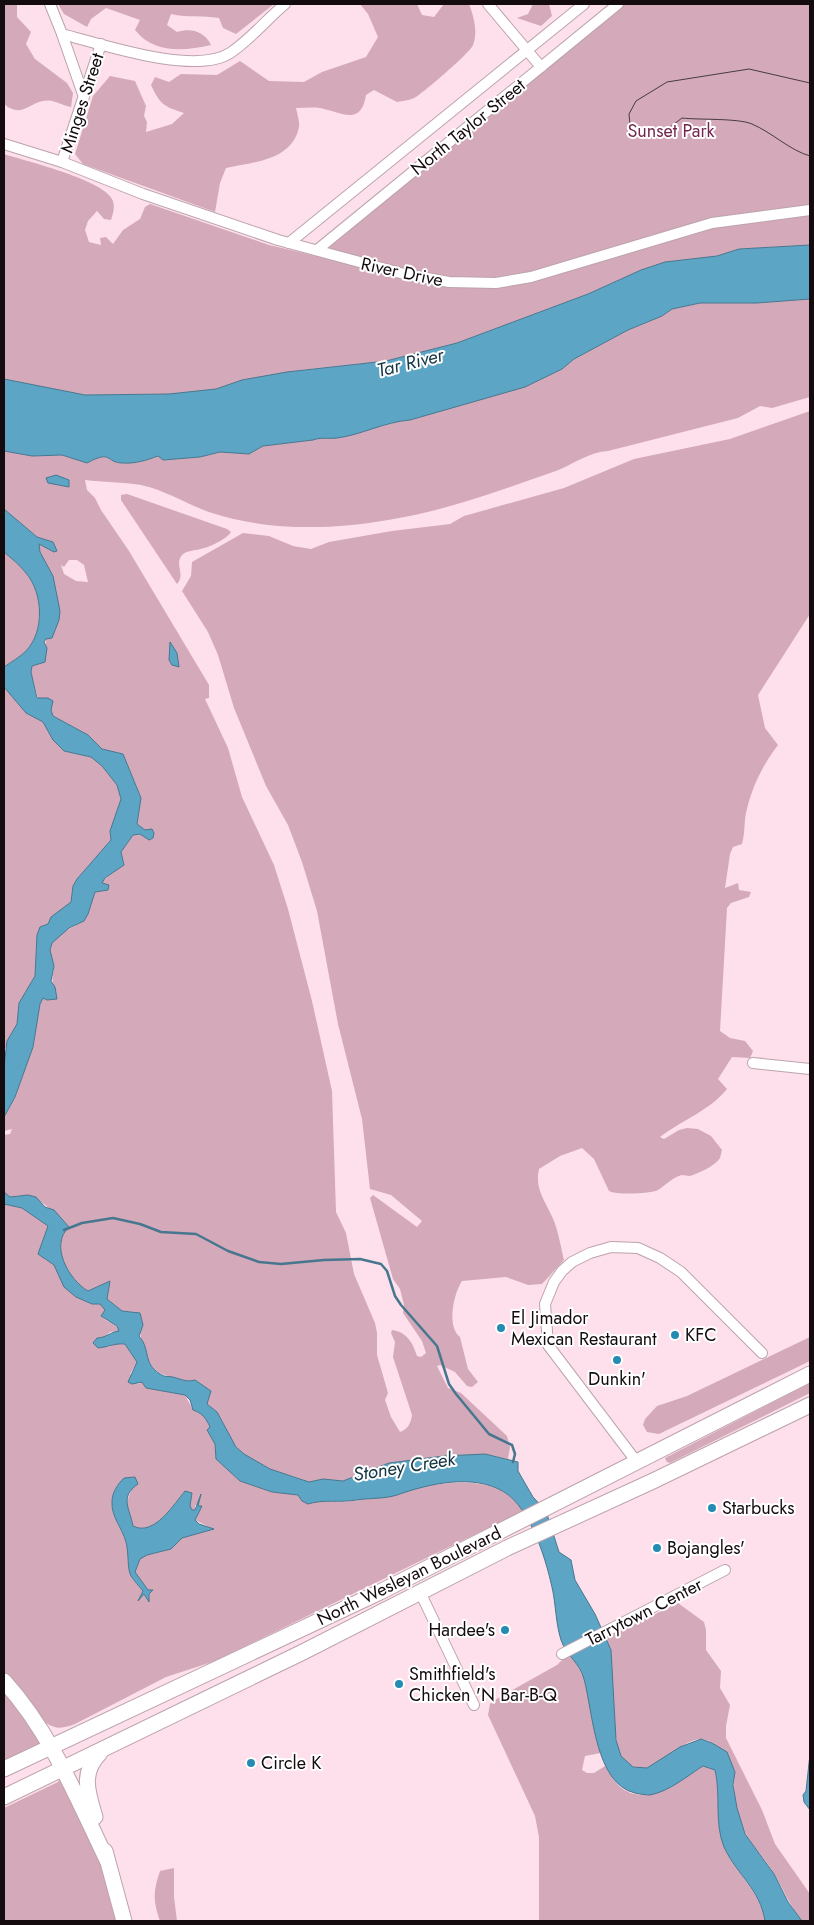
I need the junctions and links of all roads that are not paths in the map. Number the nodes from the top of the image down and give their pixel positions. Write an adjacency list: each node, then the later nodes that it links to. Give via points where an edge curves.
1 (50, 4): 6 (street)
2 (285, 4): 7 (street, via 229,53 206,60 182,62)
3 (488, 4): 8 (street)
4 (584, 4): 8 (street)
5 (618, 4): 9 (street, North Taylor Street)
6 (62, 34): 7 (street); 10 (street)
7 (101, 44): 10 (street, Minges Street)
8 (526, 51): 9 (street); 14 (street)
9 (541, 67): 15 (street, North Taylor Street)
10 (84, 97): 12 (street, Minges Street)
11 (4, 144): 12 (street, River Drive)
12 (62, 162): 14 (street, River Drive, via 143,194)
13 (810, 210): 15 (street, River Drive, via 712,223 562,269 496,283 449,282 404,274)
14 (289, 243): 15 (street, River Drive)
15 (317, 250)
16 (753, 1063): 17 (street)
17 (810, 1069)
18 (762, 1353): 21 (street, via 681,1272 660,1258 638,1248 611,1247 572,1262 554,1282 545,1304 548,1345)
19 (810, 1374): 21 (highway, North Wesleyan Boulevard)
20 (810, 1405): 23 (highway, North Wesleyan Boulevard)
21 (636, 1461): 24 (highway, North Wesleyan Boulevard)
22 (725, 1570): 26 (street, Tarrytown Center)
23 (420, 1592): 25 (highway, North Wesleyan Boulevard); 28 (street)
24 (294, 1633): 25 (highway); 29 (highway, North Wesleyan Boulevard)
25 (304, 1652): 30 (highway, North Wesleyan Boulevard)
26 (562, 1654)
27 (4, 1681): 29 (highway)
28 (474, 1705)
29 (52, 1747): 31 (highway, North Wesleyan Boulevard); 32 (highway)
30 (105, 1749): 32 (highway, North Wesleyan Boulevard); 34 (highway, via 93,1760 86,1777)
31 (4, 1769)
32 (64, 1770): 33 (highway, North Wesleyan Boulevard); 34 (highway)
33 (4, 1797)
34 (107, 1860): 35 (highway)
35 (124, 1921)

